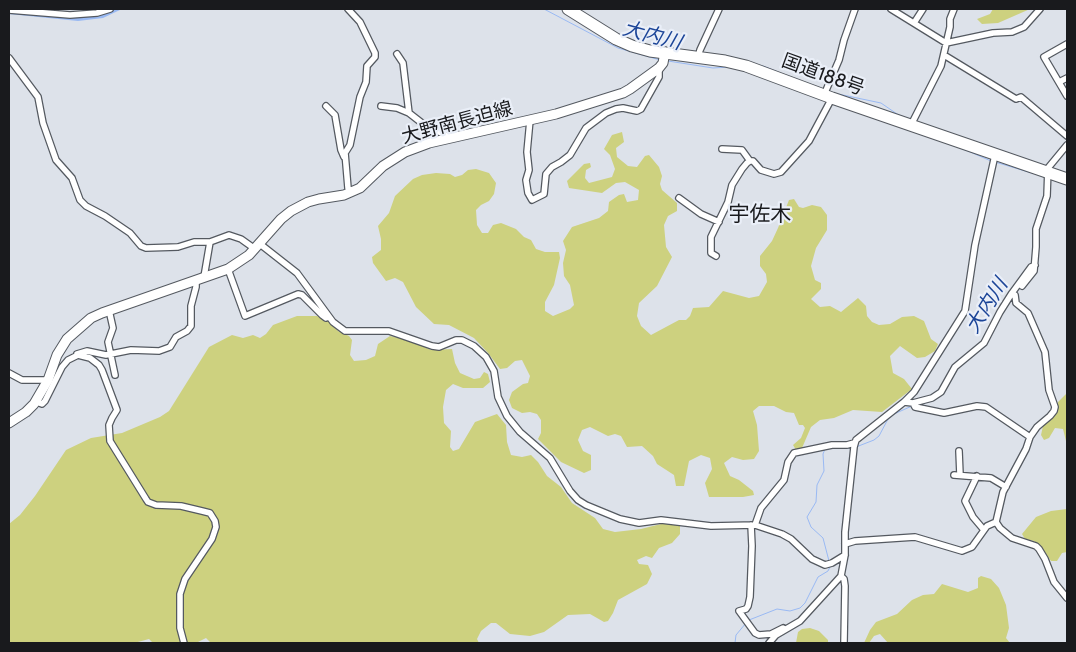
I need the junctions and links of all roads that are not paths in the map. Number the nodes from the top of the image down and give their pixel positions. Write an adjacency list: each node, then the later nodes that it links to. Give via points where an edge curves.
1 (110, 9): 12 (street, via 97,13)
2 (348, 9): 35 (street, via 360,22 375,57 368,66)
3 (568, 9): 20 (highway, 国道188号, via 616,39)
4 (719, 9): 18 (street)
5 (855, 9): 24 (street)
6 (891, 9): 13 (street)
7 (923, 9): 13 (street)
8 (954, 9): 14 (street)
9 (1040, 9): 14 (street, via 1024,27 1012,32)
10 (9, 10): 11 (street)
11 (54, 12): 12 (street)
12 (82, 12)
13 (914, 23): 14 (street)
14 (946, 42): 17 (street)
15 (1067, 44): 22 (street, via 1044,57)
16 (397, 54): 27 (street, via 403,63)
17 (944, 55): 29 (street); 30 (street, via 1016,99 1022,97)
18 (698, 57): 20 (highway, 国道188号); 24 (highway, 国道188号, via 746,66)
19 (9, 58): 42 (street, via 38,97 56,160 72,178 80,200 86,206 130,233 146,248)
20 (663, 60): 28 (main road, 大野南長迫線, via 622,93); 28 (street, via 659,77 641,109 616,108 586,128 568,157 549,170 544,194 532,200 526,185)
21 (1067, 78): 22 (street)
22 (1059, 82): 23 (street)
23 (1067, 96)
24 (828, 97): 29 (highway, 国道188号); 36 (street, via 809,141 781,172 774,174 761,170)
25 (326, 106): 35 (street, via 335,115)
26 (381, 106): 27 (street)
27 (409, 112): 31 (street)
28 (530, 120): 31 (main road, 大野南長迫線)
29 (911, 125): 34 (highway, 国道188号)
30 (1067, 136)
31 (448, 138): 39 (main road, 大野南長迫線, via 393,158)
32 (1067, 145): 37 (street)
33 (722, 149): 36 (street, via 742,150)
34 (996, 155): 37 (highway, 国道188号); 56 (street, via 975,245 965,311 922,382)
35 (344, 157): 39 (street, via 348,188)
36 (750, 161): 41 (street, via 732,185)
37 (1047, 172): 38 (highway, 国道188号); 47 (street, via 1047,196 1036,229 1035,265)
38 (1067, 179)
39 (352, 192): 43 (main road, 大野南長迫線, via 300,206 280,219)
40 (679, 198): 41 (street)
41 (719, 222): 44 (street, via 711,237 710,248)
42 (210, 242): 43 (street, via 229,235); 46 (street)
43 (257, 247): 45 (main road, 大野南長迫線); 49 (street, via 297,273)
44 (716, 256)
45 (228, 269): 46 (main road, 大野南長迫線); 49 (street, via 245,316 298,294 326,318)
46 (200, 278): 48 (main road, 大野南長迫線); 50 (street, via 191,306 192,326 176,337 170,347 159,351 131,350)
47 (1014, 294): 57 (street, via 997,316 984,343 954,367 941,392); 59 (street, via 1016,303 1028,314 1045,352 1049,390 1055,407)
48 (109, 310): 50 (street, via 113,323 108,342); 54 (main road, 大野南長迫線, via 91,318 67,339)
49 (329, 317): 65 (street, via 345,331 389,331 432,346 462,340 474,346 486,357 494,372 498,397 507,416 550,458 570,491 586,506 639,523 661,520 711,526)
50 (111, 354): 51 (street, via 87,351); 53 (street)
51 (74, 357): 55 (street, via 62,367 45,401 42,404); 73 (street, via 90,358 102,370 117,410 110,425 110,441 148,502 210,513 215,521 212,539 185,579 180,594 180,628)
52 (9, 373): 54 (street, via 22,380)
53 (115, 375)
54 (48, 380): 55 (main road, 大野南長迫線)
55 (36, 402): 58 (main road, 大野南長迫線)
56 (904, 402): 57 (street); 60 (street, via 862,434)
57 (913, 404): 59 (street, via 944,413 986,407)
58 (9, 423)
59 (1030, 437): 63 (street)
60 (854, 444): 65 (street, via 794,453 788,462 784,480 761,508); 67 (street)
61 (959, 451): 62 (street, via 957,475)
62 (977, 476): 63 (street, via 991,478); 66 (street, via 965,501)
63 (1006, 487): 64 (street)
64 (996, 522): 66 (street); 70 (street, via 1012,538 1039,549 1054,582)
65 (753, 525): 68 (street, via 791,539 817,563 832,563); 71 (street, via 750,597 746,609 739,611 754,633 759,635)
66 (984, 530): 67 (street, via 972,547 962,551 915,537)
67 (845, 544): 68 (street)
68 (845, 555): 69 (street)
69 (841, 576): 71 (street, via 800,621); 72 (street, via 845,586)
70 (1067, 598)
71 (786, 629): 74 (street)
72 (845, 642)
73 (184, 643)
74 (769, 643)

